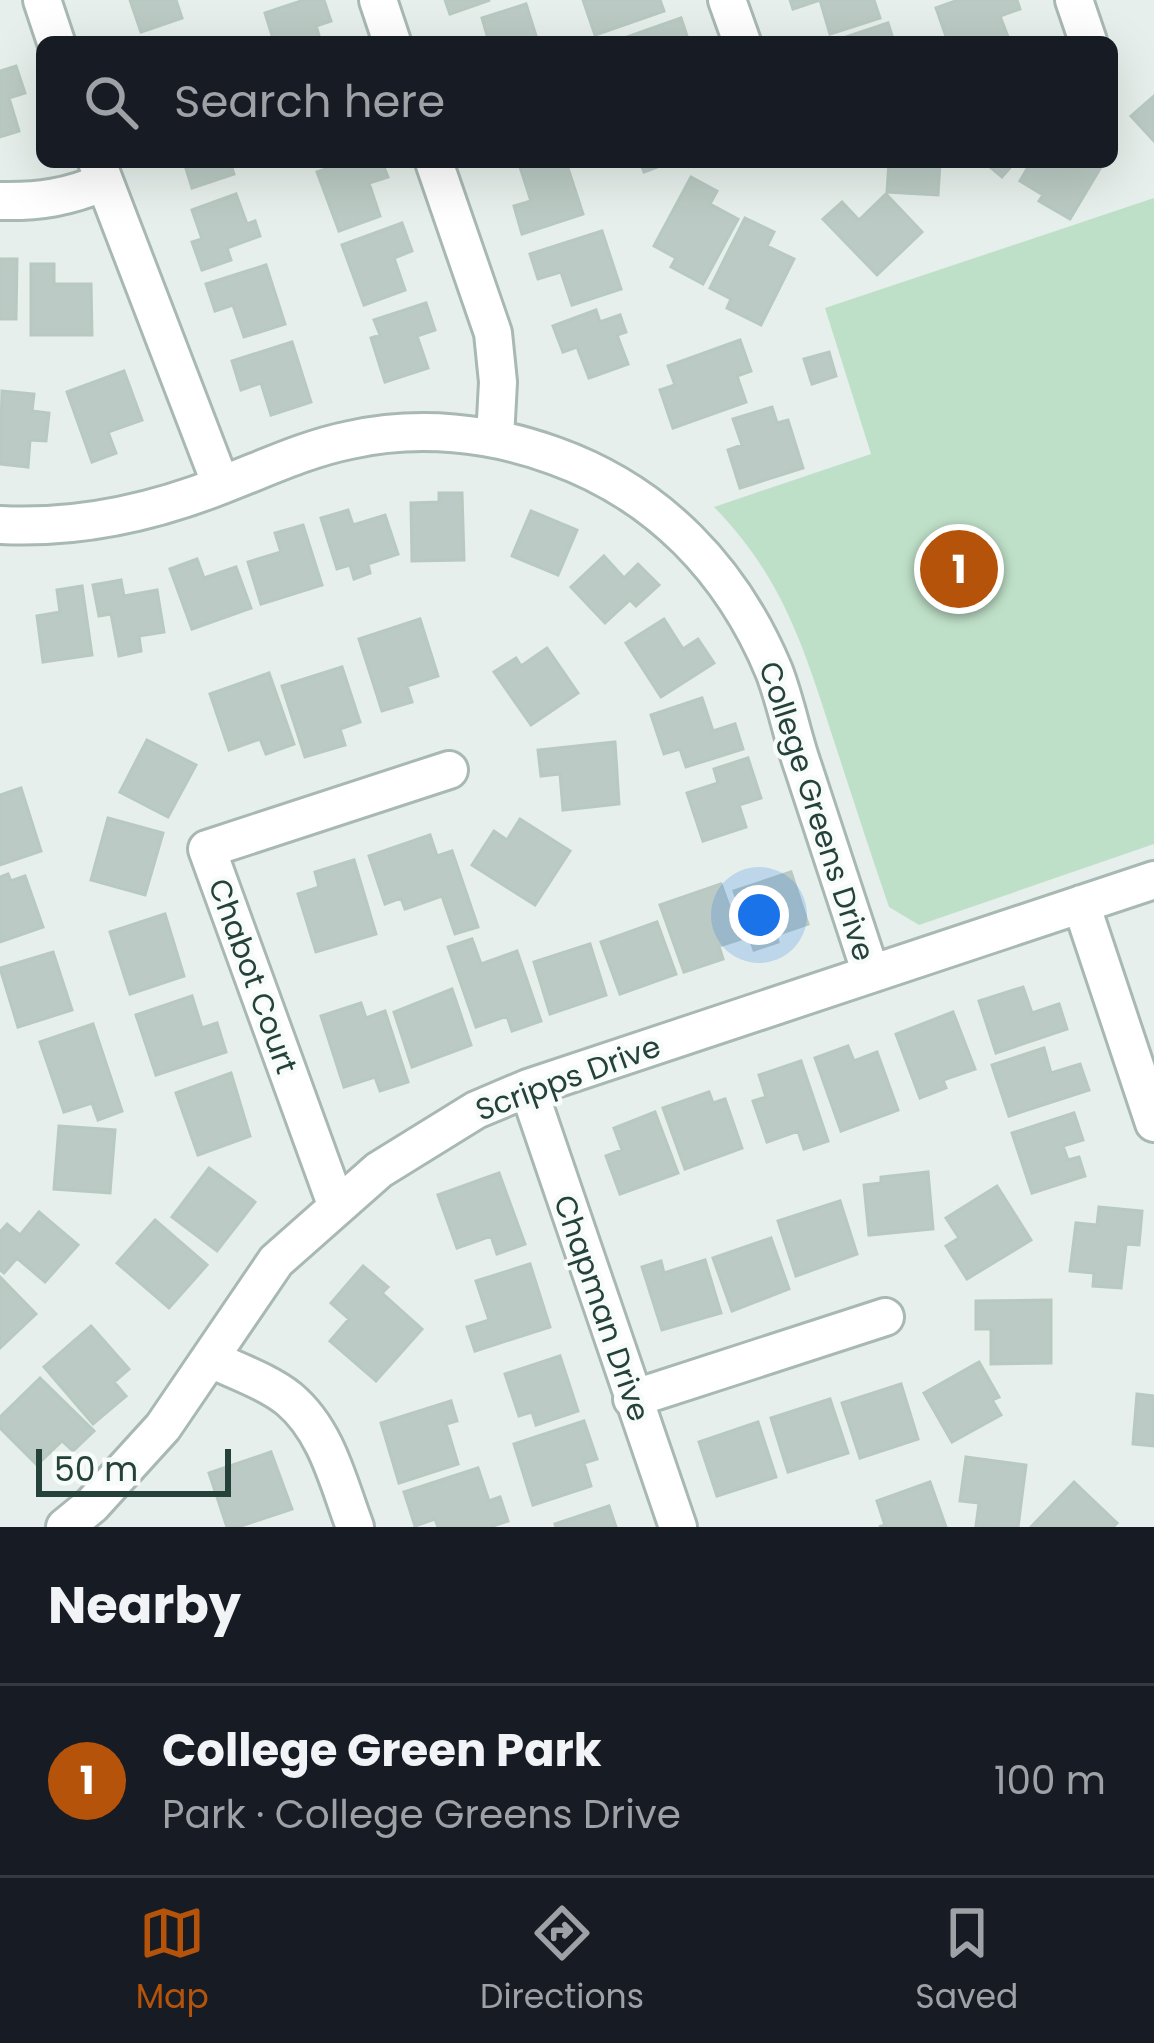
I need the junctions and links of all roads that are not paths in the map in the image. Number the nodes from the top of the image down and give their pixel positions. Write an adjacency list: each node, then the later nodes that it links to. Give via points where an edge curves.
1 (42, 0): 5 (street)
2 (378, 0): 6 (street)
3 (728, 0): 7 (street)
4 (1075, 0): 8 (street)
5 (54, 36)
6 (390, 36)
7 (740, 36)
8 (1086, 36)
9 (436, 168): 12 (street, via 493,333)
10 (101, 172): 11 (street, via 71,196); 13 (street)
11 (0, 201)
12 (495, 438): 13 (street, College Greens Drive, via 432,432 349,440); 18 (street, College Greens Drive, via 593,470 637,496 700,549 735,596 775,675)
13 (221, 485): 14 (street, College Greens Drive, via 80,524)
14 (0, 525)
15 (449, 770): 21 (street, Chabot Court, via 207,849)
16 (1154, 880): 17 (street, Scripps Drive)
17 (1081, 904): 18 (street, Scripps Drive); 20 (street)
18 (872, 974): 19 (street, Scripps Drive)
19 (528, 1088): 21 (street, Scripps Drive, via 425,1139); 24 (street, Chapman Drive)
20 (1154, 1123)
21 (338, 1207): 23 (street, Scripps Drive, via 277,1261)
22 (885, 1316): 24 (street)
23 (211, 1359): 25 (street, Scripps Drive, via 131,1465); 26 (street, via 286,1396 311,1421)
24 (632, 1399): 27 (street, Chapman Drive)
25 (65, 1527)
26 (355, 1527)
27 (678, 1527)

